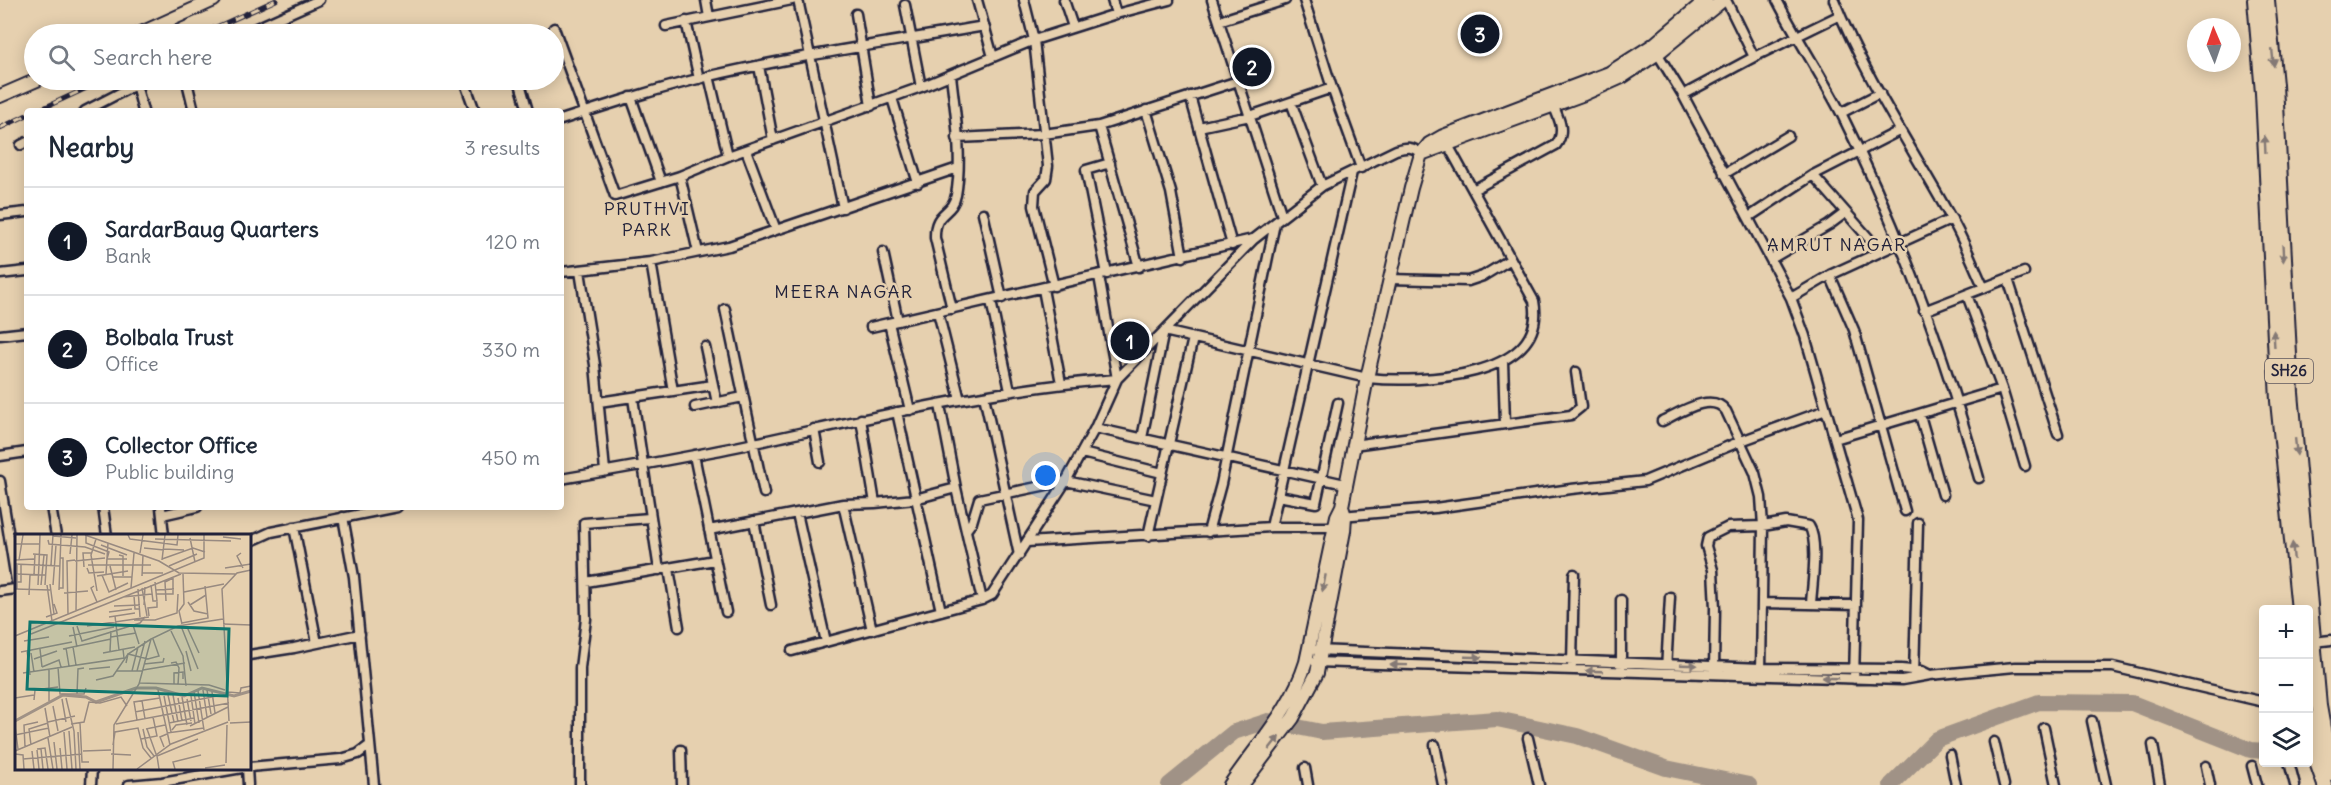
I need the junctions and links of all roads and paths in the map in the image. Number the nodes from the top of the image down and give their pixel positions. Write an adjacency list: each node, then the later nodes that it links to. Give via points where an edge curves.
1 (214, 0): 29 (street)
2 (319, 0): 30 (street)
3 (706, 0): 26 (street)
4 (792, 0): 21 (street)
5 (798, 0): 40 (street)
6 (977, 0): 32 (street)
7 (1024, 0): 36 (street)
8 (1064, 0): 33 (street)
9 (1112, 0): 24 (street)
10 (1168, 0): 20 (street)
11 (1212, 0): 28 (street)
12 (1285, 0): 28 (street)
13 (1304, 0): 50 (street)
14 (1706, 0): 38 (street)
15 (1724, 0): 38 (street); 42 (street)
16 (1777, 0): 34 (street)
17 (1834, 0): 25 (street)
18 (2255, 0): 249 (main road, SH26, one-way to 18, via 2278,401)
19 (2267, 0): 250 (main road, SH26, one-way to 250, via 2291,393)
20 (1155, 2): 24 (street)
21 (752, 4): 26 (street)
22 (905, 4): 35 (street)
23 (856, 14): 37 (street)
24 (1116, 14): 33 (street)
25 (1840, 15): 34 (street); 56 (street)
26 (709, 17): 27 (street)
27 (686, 21): 31 (street); 46 (street)
28 (1219, 21): 47 (street)
29 (161, 24)
30 (265, 24)
31 (666, 26)
32 (984, 26): 35 (street); 41 (street)
33 (1073, 27): 36 (street)
34 (1796, 37): 42 (street); 72 (street)
35 (912, 39): 37 (street); 49 (street)
36 (1034, 40): 41 (street); 79 (street)
37 (861, 47): 40 (street); 64 (street)
38 (1655, 49): 57 (street); 63 (street, via 1622,77); 86 (street, via 1609,73 1443,136)
39 (564, 56): 71 (street)
40 (812, 56): 43 (street); 75 (street)
41 (993, 57): 44 (street)
42 (1754, 57): 57 (street)
43 (759, 66): 45 (street); 82 (street)
44 (951, 75): 49 (street); 81 (street)
45 (710, 76): 46 (street); 87 (street)
46 (699, 79): 60 (street)
47 (1238, 81): 59 (street); 73 (street)
48 (24, 86): 58 (street)
49 (921, 87): 61 (street)
50 (1332, 88): 62 (street); 90 (street)
51 (125, 90): 65 (street)
52 (138, 90): 66 (street)
53 (189, 90): 67 (street)
54 (467, 90): 68 (street)
55 (522, 90): 69 (street)
56 (1880, 93): 72 (street); 78 (street)
57 (1683, 95): 92 (street)
58 (0, 96)
59 (1190, 96): 70 (street); 77 (street)
60 (631, 97): 71 (street); 95 (street)
61 (892, 98): 64 (street); 96 (street)
62 (1291, 102): 73 (street); 97 (street)
63 (1553, 105): 83 (street); 98 (street, via 1561,133 1556,145)
64 (871, 106): 75 (street)
65 (91, 108)
66 (142, 108)
67 (193, 108)
68 (474, 108)
69 (527, 108)
70 (1146, 110): 76 (street); 115 (street, via 1171,192)
71 (584, 113): 74 (street); 95 (street, via 615,196)
72 (1841, 113): 85 (street)
73 (1250, 116): 77 (street); 104 (street)
74 (564, 119)
75 (825, 122): 82 (street); 99 (street)
76 (1099, 126): 79 (street); 88 (street)
77 (1199, 127): 111 (street)
78 (1899, 130): 85 (street); 106 (street)
79 (1044, 134): 81 (street); 129 (street, via 1047,174 1035,191 1034,206)
80 (1788, 136): 92 (street)
81 (957, 138): 89 (street)
82 (773, 140): 84 (street)
83 (1448, 145): 86 (street); 98 (street)
84 (746, 150): 87 (street); 108 (street)
85 (1859, 151): 93 (street); 110 (street)
86 (1421, 154): 90 (street, via 1407,147); 127 (street)
87 (728, 156): 94 (street)
88 (1110, 163): 119 (street); 125 (street, via 1086,170)
89 (958, 168): 96 (street); 137 (street, via 956,198 935,226)
90 (1361, 168): 91 (street)
91 (1352, 172): 97 (street); 149 (street)
92 (1724, 174): 105 (street)
93 (1813, 175): 102 (street); 105 (street)
94 (680, 176): 95 (street); 113 (street)
95 (661, 182)
96 (918, 183): 99 (street)
97 (1322, 186): 104 (street)
98 (1473, 190): 116 (street)
99 (843, 208): 108 (street)
100 (24, 212): 103 (street)
101 (983, 213): 133 (street)
102 (1845, 213): 112 (street); 117 (street)
103 (0, 215)
104 (1282, 216): 107 (street)
105 (1749, 217): 117 (street)
106 (1952, 219): 110 (street); 130 (street)
107 (1275, 223): 109 (street); 147 (street)
108 (776, 230): 113 (street)
109 (1254, 239): 111 (street); 142 (street)
110 (1898, 242): 112 (street); 138 (street)
111 (1232, 245): 115 (street)
112 (1880, 251): 126 (street)
113 (698, 252): 118 (street)
114 (883, 252): 140 (street)
115 (1183, 257): 119 (street)
116 (1511, 259): 127 (street, via 1468,281); 148 (street, via 1534,301 1535,321 1529,340)
117 (1771, 259): 134 (street)
118 (651, 262): 121 (street); 156 (street)
119 (1139, 267): 125 (street)
120 (24, 271): 124 (street)
121 (580, 271): 122 (street); 162 (street)
122 (564, 272)
123 (2024, 272): 128 (street)
124 (0, 274)
125 (1103, 275): 129 (street); 152 (street)
126 (1830, 275): 134 (street); 175 (street, via 1854,330)
127 (1389, 279): 151 (street)
128 (2008, 279): 130 (street); 178 (street)
129 (1054, 286): 131 (street)
130 (1984, 288): 132 (street)
131 (1043, 289): 133 (street); 153 (street)
132 (1967, 295): 138 (street); 155 (street)
133 (1002, 298): 135 (street)
134 (1791, 298): 169 (street)
135 (991, 301): 137 (street); 157 (street)
136 (725, 309): 159 (street)
137 (952, 309): 139 (street)
138 (1924, 311): 165 (street)
139 (938, 312): 140 (street); 161 (street)
140 (893, 322): 141 (street); 168 (street)
141 (871, 327)
142 (1164, 331): 145 (street); 152 (street); 179 (street)
143 (24, 332): 144 (street)
144 (0, 335)
145 (1193, 338): 147 (street); 183 (street)
146 (705, 347): 154 (street)
147 (1250, 351): 149 (street); 189 (street)
148 (1503, 361): 151 (street, via 1488,369 1413,380); 174 (street)
149 (1308, 363): 151 (street); 193 (street)
150 (1576, 372): 174 (street, via 1581,396 1577,412)
151 (1367, 378): 184 (street)
152 (1117, 379): 153 (street); 176 (street)
153 (1061, 383): 157 (street)
154 (713, 385): 156 (street); 163 (street)
155 (2002, 389): 165 (street); 192 (street)
156 (673, 391): 160 (street)
157 (1010, 391): 158 (street)
158 (984, 396): 161 (street); 203 (street)
159 (743, 397): 163 (street); 182 (street)
160 (633, 398): 162 (street); 191 (street)
161 (960, 400): 166 (street)
162 (599, 402): 194 (street)
163 (717, 403): 167 (street)
164 (1338, 403): 197 (street)
165 (1958, 404): 171 (street); 198 (street)
166 (940, 405): 168 (street); 202 (street)
167 (695, 407)
168 (910, 410): 170 (street)
169 (1826, 410): 180 (street); 181 (street)
170 (897, 412): 172 (street); 207 (street)
171 (1920, 415): 175 (street); 205 (street)
172 (861, 420): 177 (street); 209 (street)
173 (1662, 421): 181 (street, via 1712,402 1726,411)
174 (1505, 423): 184 (street)
175 (1880, 426): 180 (street); 215 (street)
176 (1095, 428): 179 (street); 186 (street)
177 (814, 429): 182 (street); 190 (street)
178 (2058, 434)
179 (1142, 438): 183 (street)
180 (1835, 440): 248 (street, via 1858,520)
181 (1741, 441): 217 (street, via 1645,481); 222 (street, via 1758,485)
182 (753, 443): 187 (street); 204 (street)
183 (1168, 444): 189 (street); 195 (street)
184 (1353, 444): 201 (street)
185 (24, 452): 188 (street)
186 (1082, 453): 195 (street); 200 (street)
187 (694, 455): 191 (street); 225 (street)
188 (0, 456)
189 (1227, 456): 193 (street); 227 (street)
190 (820, 462)
191 (642, 466): 194 (street); 219 (street)
192 (2025, 466)
193 (1284, 470): 197 (street); 206 (street)
194 (605, 471): 196 (street)
195 (1162, 473): 208 (street)
196 (564, 478)
197 (1322, 478): 201 (street); 206 (street, via 1316,503)
198 (1979, 478)
199 (0, 481): 237 (street)
200 (1066, 481): 203 (street); 208 (street); 233 (street)
201 (1345, 484): 217 (street)
202 (956, 488): 207 (street); 226 (street)
203 (1005, 492): 226 (street, via 979,499); 234 (street)
204 (764, 493)
205 (1943, 495)
206 (1278, 496): 224 (street)
207 (915, 499): 209 (street); 251 (street)
208 (1156, 500): 231 (street)
209 (875, 503): 210 (street)
210 (843, 504): 216 (street); 254 (street)
211 (52, 510): 228 (street)
212 (103, 510): 229 (street)
213 (376, 510): 218 (street)
214 (161, 511): 230 (street)
215 (1905, 511)
216 (797, 513): 220 (street); 257 (street)
217 (1340, 516): 224 (street); 262 (street)
218 (343, 517): 223 (street); 255 (street)
219 (650, 518): 236 (street); 239 (street, via 584,523)
220 (754, 521): 225 (street); 247 (street)
221 (1918, 523): 270 (street)
222 (1763, 526): 245 (street); 246 (street, via 1800,523 1813,532); 267 (street, via 1728,527 1708,537 1706,546 1713,570)
223 (294, 527): 232 (street); 259 (street)
224 (1271, 527): 227 (street)
225 (709, 530): 235 (street)
226 (966, 530): 243 (street)
227 (1208, 532): 231 (street)
228 (56, 534)
229 (107, 534)
230 (164, 534)
231 (1148, 536): 233 (street)
232 (250, 542)
233 (1028, 542): 234 (street)
234 (1019, 555): 243 (street, via 997,590)
235 (715, 560): 236 (street); 252 (street)
236 (664, 570): 239 (street); 253 (street)
237 (15, 574)
238 (1575, 574): 264 (street)
239 (586, 582): 297 (street, via 580,668)
240 (15, 589): 241 (street)
241 (0, 591)
242 (1670, 597): 265 (street)
243 (982, 600): 251 (street)
244 (1621, 600): 263 (street)
245 (1763, 603): 246 (street); 269 (street)
246 (1811, 604): 248 (street)
247 (771, 605)
248 (1856, 605): 266 (street)
249 (2298, 605)
250 (2310, 605)
251 (941, 611): 254 (street)
252 (726, 612)
253 (679, 627)
254 (872, 630): 257 (street)
255 (360, 634): 259 (street); 278 (street)
256 (2331, 640): 258 (street)
257 (826, 642): 260 (street)
258 (2313, 642): 275 (main road, SH26)
259 (317, 643): 261 (street)
260 (792, 651)
261 (250, 655)
262 (1315, 656): 264 (street); 283 (street); 283 (street, one-way to 262, via 1293,718 1310,688)
263 (1621, 662): 264 (street); 265 (street); 268 (street)
264 (1571, 666): 268 (street, one-way to 264)
265 (1666, 669): 267 (street); 268 (street)
266 (1854, 669): 269 (street); 270 (street); 271 (street)
267 (1714, 670): 269 (street)
268 (1620, 672)
269 (1761, 672): 271 (street, one-way to 269)
270 (1914, 675): 271 (street); 272 (street, via 2015,667 2113,667)
271 (1854, 679)
272 (2259, 701)
273 (2092, 721): 305 (street)
274 (2044, 728): 304 (street)
275 (2321, 736): 289 (main road, SH26)
276 (1528, 738): 301 (street)
277 (1994, 742): 303 (street)
278 (370, 745): 287 (street, via 350,757); 296 (street)
279 (1435, 745): 300 (street)
280 (2153, 745): 306 (street)
281 (681, 750): 298 (street)
282 (1950, 755): 302 (street)
283 (1252, 764): 293 (street)
284 (2206, 766): 307 (street)
285 (2252, 766): 308 (street)
286 (2290, 767): 309 (street)
287 (250, 768)
288 (1305, 768): 299 (street)
289 (2326, 768): 310 (main road, SH26)
290 (92, 770): 294 (street)
291 (222, 770): 292 (street)
292 (201, 772): 295 (street)
293 (1237, 783)
294 (91, 785)
295 (129, 785)
296 (374, 785)
297 (579, 785)
298 (682, 785)
299 (1308, 785)
300 (1443, 785)
301 (1539, 785)
302 (1956, 785)
303 (2004, 785)
304 (2056, 785)
305 (2106, 785)
306 (2160, 785)
307 (2210, 785)
308 (2257, 785)
309 (2295, 785)
310 (2325, 785)

